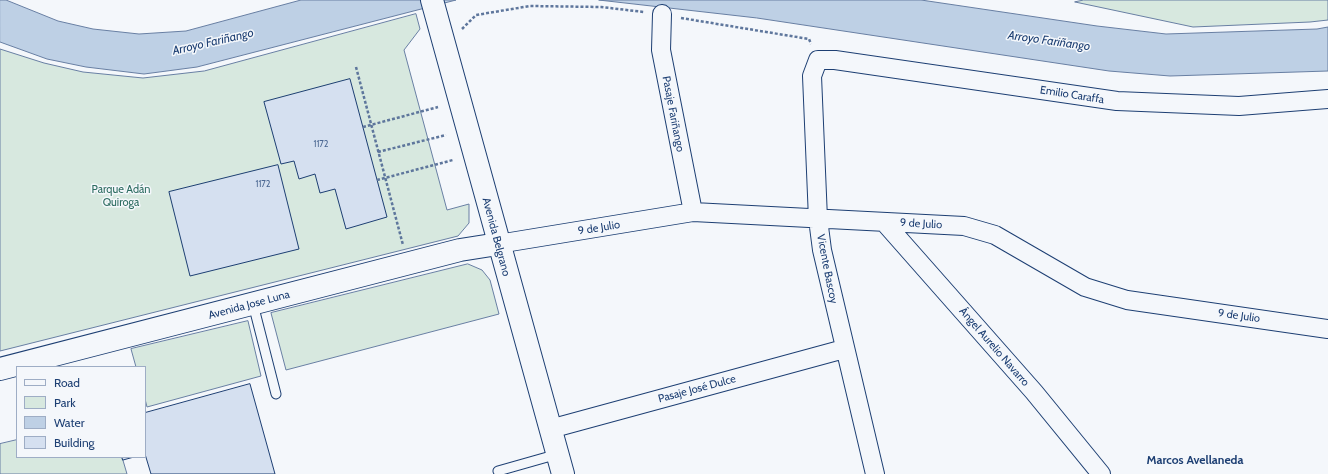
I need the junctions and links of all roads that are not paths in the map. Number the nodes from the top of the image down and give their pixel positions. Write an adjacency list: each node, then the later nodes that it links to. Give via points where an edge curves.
1 (434, 7): 8 (street, Avenida Belgrano)
2 (662, 14): 5 (street, Pasaje Fariñango, via 661,50)
3 (818, 60): 4 (street, Emilio Caraffa, via 850,62 1117,101 1239,106); 6 (street, Vicente Bascoy, via 812,76)
4 (1328, 99)
5 (693, 212): 6 (street, 9 de Julio); 8 (street, 9 de Julio)
6 (818, 219): 7 (street, 9 de Julio); 11 (street, Vicente Bascoy, via 822,250)
7 (884, 222): 10 (street, 9 de Julio, via 964,226 995,235 1085,287 1127,300); 18 (street, Ángel Aurelio Navarro, via 1034,392)
8 (498, 244): 9 (street, Avenida Jose Luna, via 460,250); 14 (street, Avenida Belgrano)
9 (253, 304): 12 (street, Avenida Jose Luna); 13 (lane)
10 (1328, 329)
11 (844, 349): 14 (street, Pasaje José Dulce); 17 (street, Vicente Bascoy)
12 (0, 369)
13 (276, 394)
14 (550, 429): 15 (street, Avenida Belgrano)
15 (560, 464): 16 (lane)
16 (498, 471)
17 (875, 474)
18 (1101, 474)

